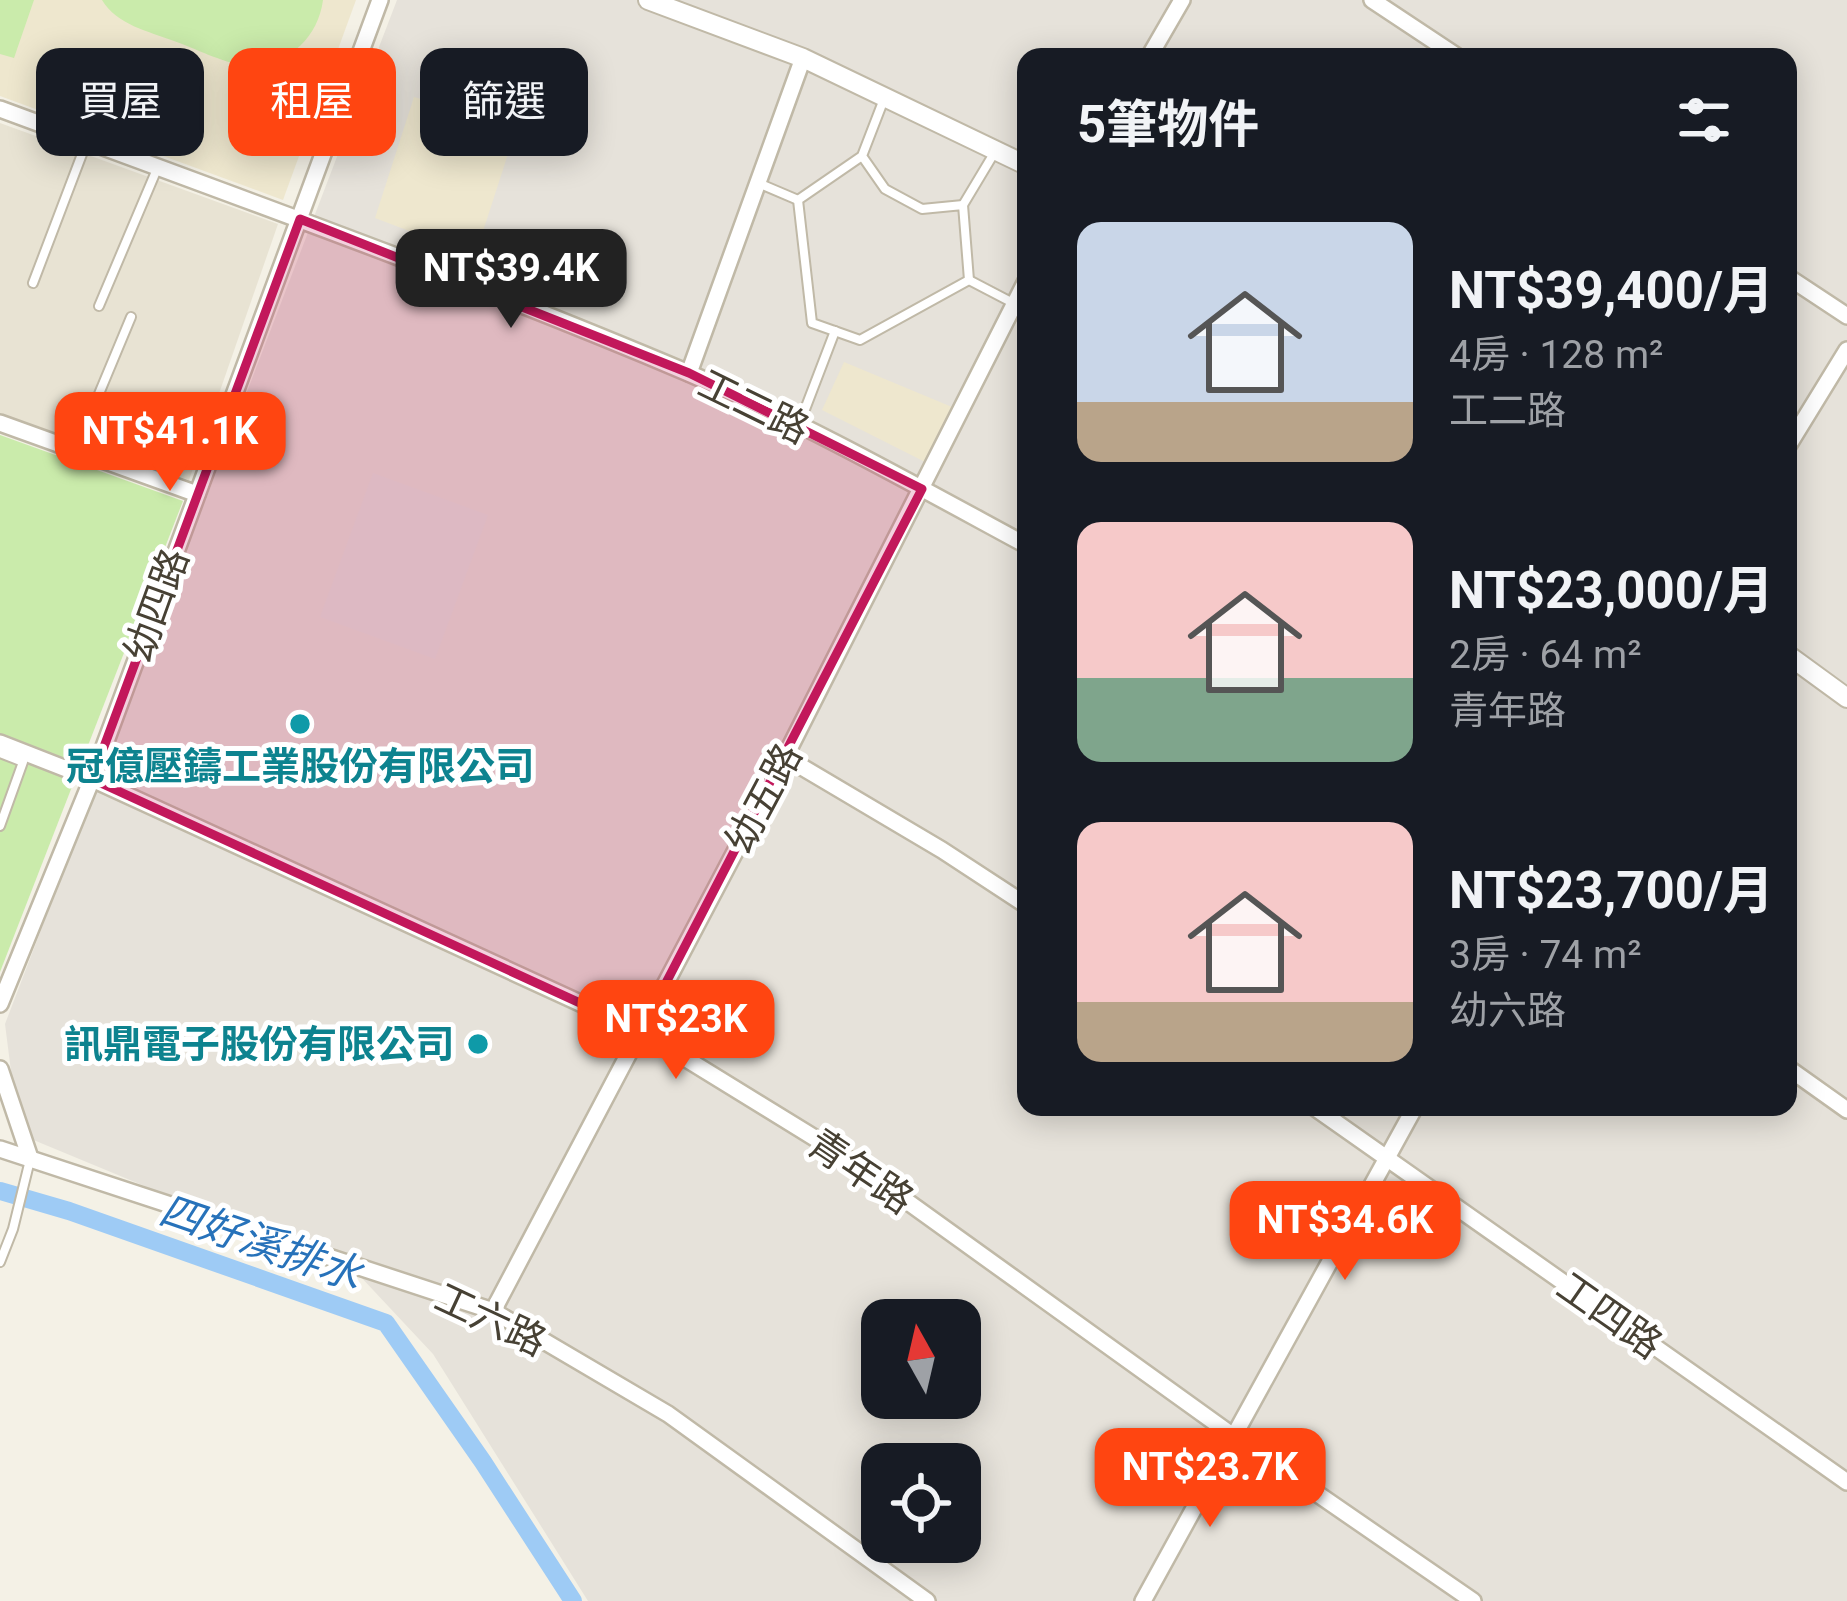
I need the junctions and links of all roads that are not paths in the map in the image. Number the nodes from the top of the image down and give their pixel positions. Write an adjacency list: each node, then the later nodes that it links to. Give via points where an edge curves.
1 (380, 0): 20 (street, 幼四路)
2 (648, 0): 7 (street)
3 (1183, 0): 5 (street)
4 (1372, 0): 6 (street)
5 (1154, 48)
6 (1444, 48)
7 (803, 58): 8 (street); 17 (street)
8 (885, 96): 11 (street); 14 (lane)
9 (0, 109): 10 (street, 工二路)
10 (36, 122)
11 (996, 149): 15 (street); 19 (lane)
12 (81, 156): 22 (lane)
13 (128, 156): 16 (street, 工二路)
14 (862, 156): 18 (lane); 19 (lane, via 885,189 922,209)
15 (1017, 160)
16 (158, 167): 20 (street, 工二路); 26 (lane)
17 (758, 183): 18 (lane); 31 (street)
18 (798, 200): 29 (lane, via 812,323)
19 (963, 206): 21 (lane)
20 (300, 219): 31 (street, 工二路); 37 (street, 幼四路)
21 (969, 280): 25 (lane); 29 (lane, via 860,340)
22 (33, 283)
23 (1797, 283): 27 (street)
24 (1017, 300): 25 (street, 幼五路)
25 (1015, 304): 36 (street, 幼五路)
26 (99, 306)
27 (1847, 316)
28 (131, 317): 35 (lane)
29 (835, 331): 33 (lane)
30 (1847, 350): 34 (street)
31 (689, 374): 33 (street, 工二路)
32 (0, 423): 35 (street)
33 (798, 427): 36 (street, 工二路)
34 (1797, 431)
35 (76, 450): 37 (street)
36 (922, 488): 38 (street, 工二路); 43 (street, 幼五路)
37 (197, 494): 44 (street, 幼四路)
38 (1017, 540)
39 (1797, 662): 40 (street)
40 (1847, 698)
41 (0, 742): 44 (street, 青年路)
42 (0, 753): 45 (lane, via 23,762)
43 (785, 757): 46 (street); 48 (street, 幼五路)
44 (92, 779): 47 (street, 幼四路); 48 (street, 青年路)
45 (0, 826)
46 (1017, 899)
47 (0, 1004)
48 (641, 1031): 58 (street, 幼五路); 59 (street, 青年路, via 844,1156)
49 (0, 1069): 55 (street)
50 (1797, 1074): 51 (street)
51 (1847, 1110)
52 (1328, 1116): 56 (street, 工四路)
53 (1410, 1116): 56 (street)
54 (0, 1149): 55 (street, 工六路)
55 (30, 1158): 57 (lane); 58 (street, 工六路)
56 (1386, 1158): 59 (street); 60 (street, 工四路)
57 (0, 1262)
58 (493, 1311): 61 (street, 工六路, via 668,1414)
59 (1232, 1435): 62 (street); 63 (street, 青年路)
60 (1847, 1482)
61 (927, 1601)
62 (1143, 1601)
63 (1473, 1601)

